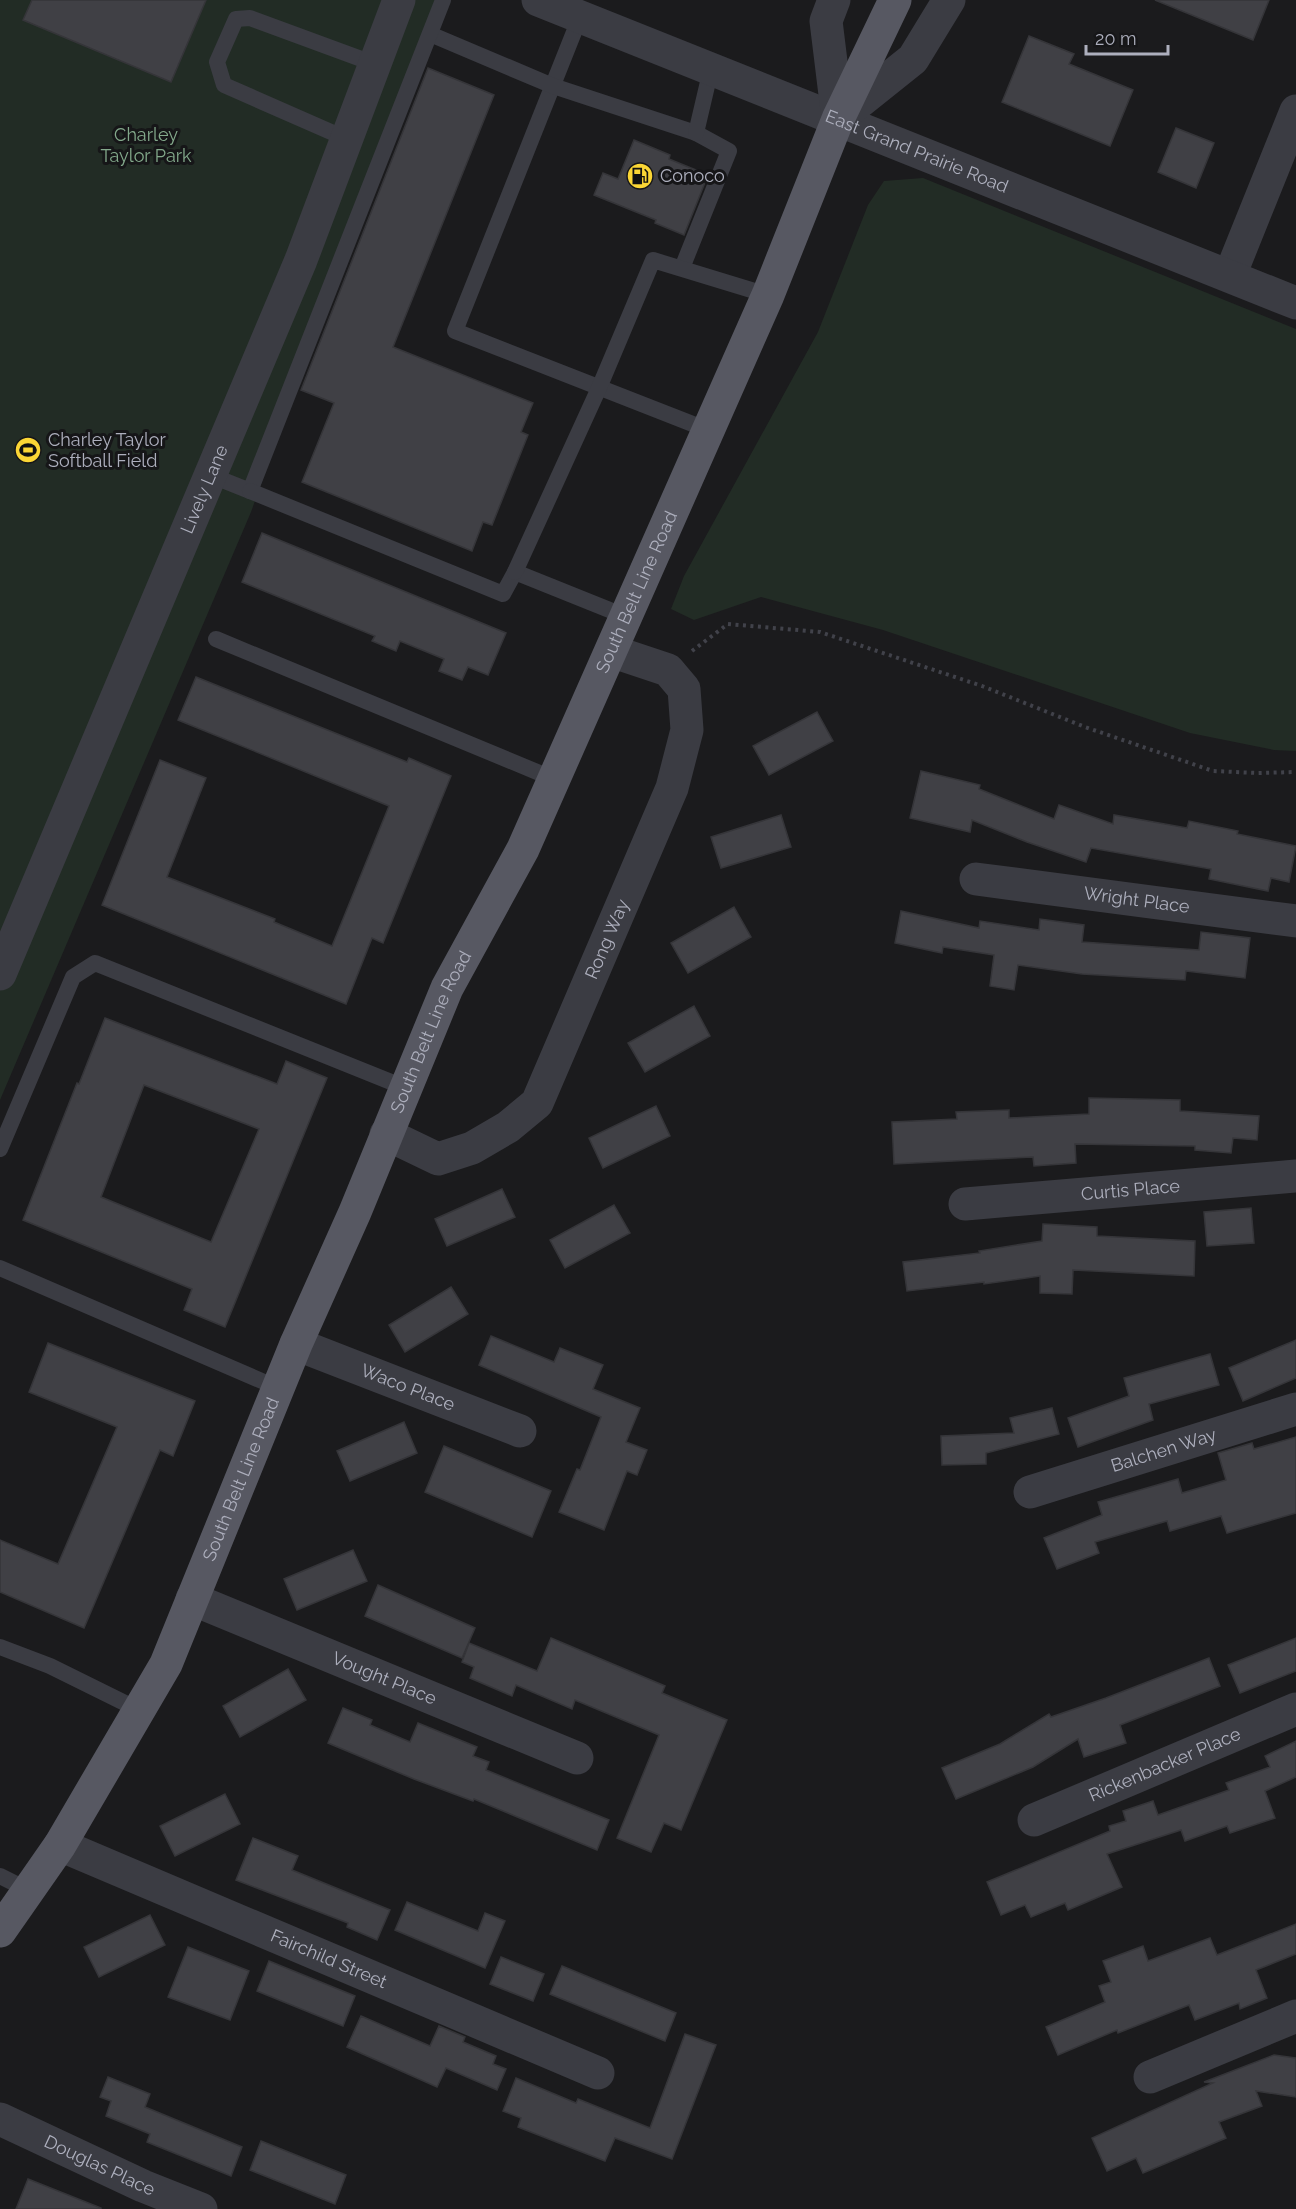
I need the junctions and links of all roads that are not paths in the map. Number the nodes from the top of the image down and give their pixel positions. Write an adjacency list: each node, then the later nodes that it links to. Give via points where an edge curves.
1 (399, 0): 9 (street, Lively Lane)
2 (443, 0): 8 (lane)
3 (538, 0): 7 (street, East Grand Prairie Road)
4 (834, 0): 13 (street, South Belt Line Road, via 826,21)
5 (896, 0): 13 (main road, South Belt Line Road)
6 (949, 0): 13 (street, via 913,59)
7 (580, 17): 10 (street, East Grand Prairie Road); 11 (lane)
8 (430, 34): 11 (lane); 23 (lane)
9 (375, 64): 15 (street, Lively Lane); 15 (lane, via 250,18 236,19 217,62 224,85)
10 (711, 69): 13 (street, East Grand Prairie Road); 14 (lane)
11 (553, 86): 14 (lane); 20 (lane, via 455,331)
12 (1296, 111): 17 (street)
13 (838, 119): 17 (street, East Grand Prairie Road); 18 (main road, South Belt Line Road)
14 (696, 133): 16 (lane, via 729,152)
15 (347, 139): 22 (street, Lively Lane, via 301,260)
16 (682, 268): 18 (lane); 20 (lane, via 653,260)
17 (1230, 275): 19 (street, East Grand Prairie Road)
18 (768, 295): 21 (main road, South Belt Line Road)
19 (1296, 303)
20 (599, 388): 21 (lane); 24 (lane)
21 (708, 430): 25 (main road, South Belt Line Road)
22 (210, 475): 23 (lane); 31 (street, Lively Lane)
23 (250, 491): 24 (lane, via 503,594)
24 (515, 572): 25 (lane)
25 (627, 617): 27 (main road, South Belt Line Road)
26 (216, 639): 28 (lane)
27 (611, 651): 28 (main road, South Belt Line Road); 33 (street, Rong Way, via 668,670 684,689 687,730 672,788 537,1103 508,1127 472,1148 438,1159)
28 (554, 779): 32 (main road, South Belt Line Road, via 522,849 447,988)
29 (976, 879): 30 (street, Wright Place)
30 (1296, 921)
31 (0, 974)
32 (406, 1088): 33 (main road, South Belt Line Road); 34 (lane, via 95,963 73,977)
33 (386, 1134): 38 (main road, South Belt Line Road)
34 (0, 1149)
35 (1296, 1176): 36 (street, Curtis Place)
36 (965, 1204)
37 (0, 1268): 39 (lane)
38 (296, 1344): 39 (main road, South Belt Line Road); 41 (street, Waco Place)
39 (278, 1388): 43 (main road, South Belt Line Road)
40 (1296, 1409): 42 (street, Balchen Way)
41 (520, 1431)
42 (1030, 1492)
43 (192, 1599): 46 (main road, South Belt Line Road, via 166,1664); 47 (street, Vought Place)
44 (0, 1647): 46 (lane, via 50,1666)
45 (1296, 1709): 48 (street, Rickenbacker Place)
46 (139, 1710): 49 (main road, South Belt Line Road)
47 (577, 1758)
48 (1034, 1820)
49 (60, 1845): 50 (main road, South Belt Line Road); 53 (street, Fairchild Street)
50 (14, 1883): 51 (main road, South Belt Line Road)
51 (0, 1931)
52 (1296, 2016): 54 (street)
53 (598, 2073)
54 (1150, 2077)
55 (0, 2119): 56 (street, Douglas Place)
56 (201, 2209)

